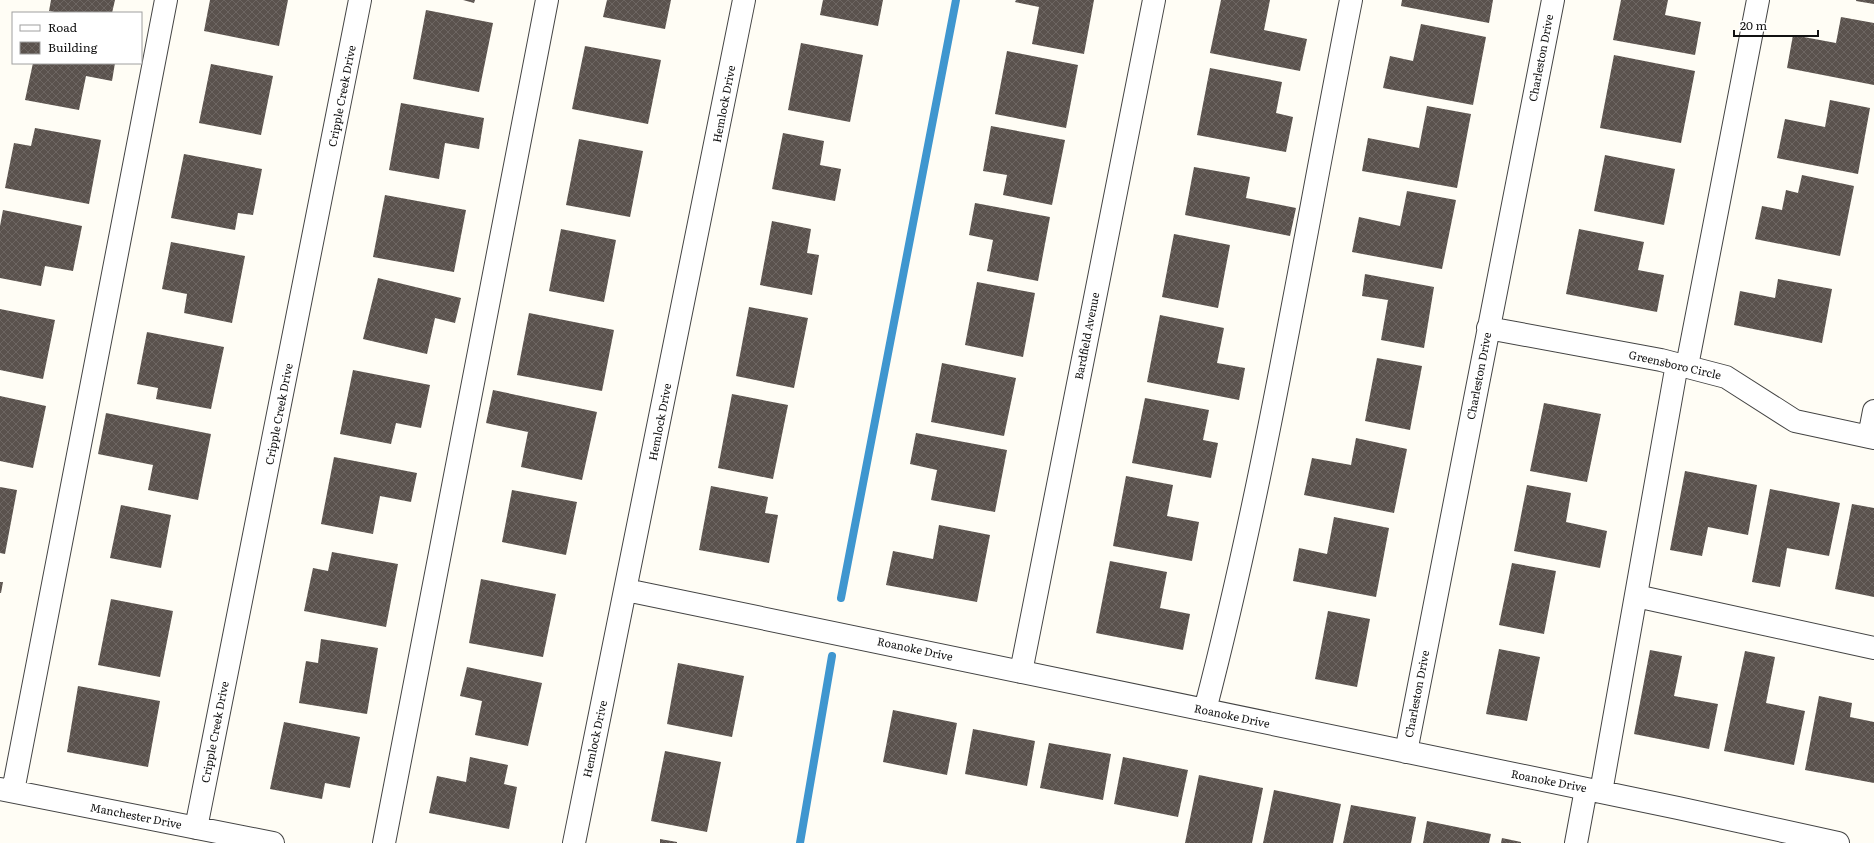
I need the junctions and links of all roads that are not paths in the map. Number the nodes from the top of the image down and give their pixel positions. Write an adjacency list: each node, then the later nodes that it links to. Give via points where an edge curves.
1 (166, 0): 19 (street)
2 (360, 0): 21 (street, Cripple Creek Drive)
3 (547, 0): 23 (street)
4 (744, 0): 13 (street, Hemlock Drive)
5 (1154, 0): 16 (street, Bardfield Avenue)
6 (1351, 0): 17 (street, via 1288,337 1226,632)
7 (1553, 0): 9 (street, Charleston Drive)
8 (1758, 0): 10 (street)
9 (1488, 328): 10 (street, Greensboro Circle); 18 (street, Charleston Drive)
10 (1682, 365): 12 (street, Greensboro Circle, via 1726,377 1795,421); 14 (street)
11 (1874, 411): 12 (street)
12 (1871, 437)
13 (626, 590): 16 (street, Roanoke Drive); 24 (street, Hemlock Drive)
14 (1636, 596): 15 (street); 20 (street)
15 (1874, 648)
16 (1021, 672): 17 (street, Roanoke Drive)
17 (1205, 710): 18 (street, Roanoke Drive)
18 (1406, 752): 20 (street, Roanoke Drive)
19 (6, 790): 21 (street, Manchester Drive)
20 (1594, 790): 25 (street); 26 (street, Roanoke Drive)
21 (196, 828): 22 (street, Manchester Drive)
22 (273, 843)
23 (384, 843)
24 (574, 843)
25 (1576, 843)
26 (1838, 843)

